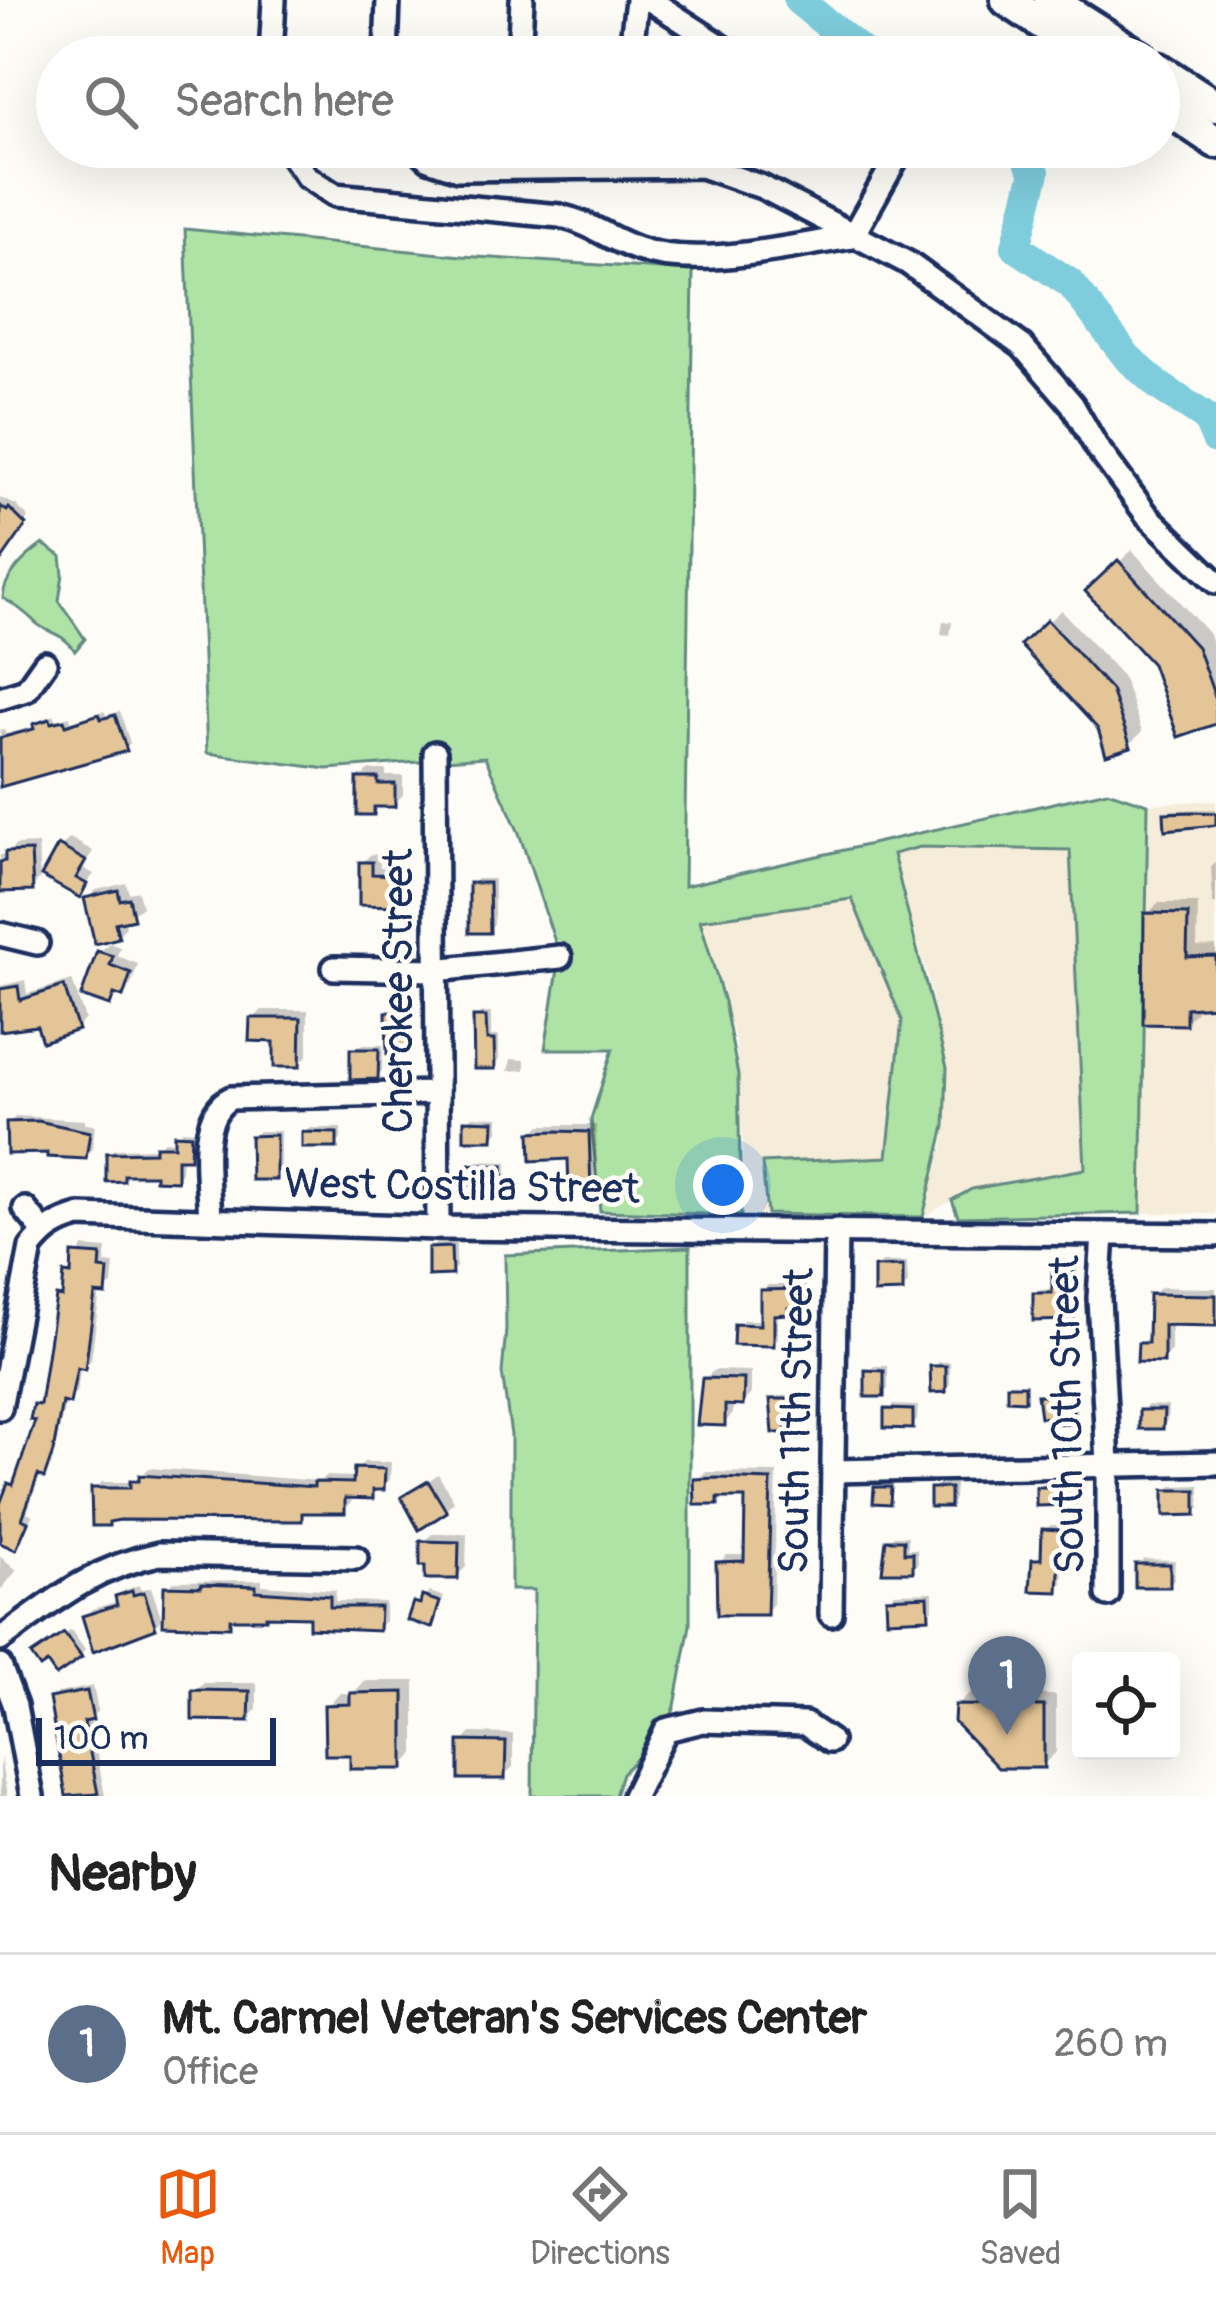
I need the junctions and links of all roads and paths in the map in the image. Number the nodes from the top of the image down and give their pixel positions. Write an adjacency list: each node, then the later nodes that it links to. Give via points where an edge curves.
1 (274, 0): 8 (street)
2 (388, 0): 9 (street)
3 (522, 0): 10 (street)
4 (637, 0): 11 (street)
5 (650, 0): 12 (street)
6 (1007, 0): 13 (highway)
7 (1050, 0): 14 (highway)
8 (272, 36)
9 (387, 36)
10 (520, 36)
11 (633, 36)
12 (706, 36)
13 (1061, 36)
14 (1107, 36)
15 (1180, 83): 16 (highway)
16 (1216, 106)
17 (1180, 117): 18 (highway)
18 (1216, 142)
19 (300, 168): 22 (street, via 335,195 560,216 636,249 685,259)
20 (708, 168): 22 (street, via 761,187)
21 (891, 168): 22 (street)
22 (853, 238): 23 (street, via 908,263 1022,346 1147,515)
23 (1216, 582)
24 (45, 663): 25 (street, via 26,690)
25 (0, 698)
26 (435, 753): 31 (street, Cherokee Street)
27 (0, 934): 28 (street)
28 (37, 943)
29 (560, 957): 31 (street)
30 (334, 968): 31 (street)
31 (435, 970): 32 (street, Cherokee Street)
32 (436, 1093): 34 (street, via 219,1103 209,1132); 35 (street, Cherokee Street)
33 (25, 1209): 37 (street)
34 (210, 1218): 35 (street, West Costilla Street); 37 (street, West Costilla Street, via 79,1216)
35 (438, 1228): 36 (street, West Costilla Street)
36 (836, 1230): 38 (street, West Costilla Street); 43 (street, South 11th Street)
37 (44, 1232): 40 (street, via 26,1264)
38 (1103, 1234): 39 (street, West Costilla Street); 42 (street, South 10th Street)
39 (1216, 1235)
40 (0, 1408)
41 (1216, 1463): 42 (street)
42 (1108, 1464): 43 (street); 45 (street, South 10th Street)
43 (833, 1471): 46 (street, South 11th Street)
44 (356, 1558): 47 (street, via 132,1560 87,1577)
45 (1108, 1595)
46 (831, 1613)
47 (0, 1640)
48 (0, 1666): 50 (street)
49 (830, 1741): 51 (street, via 805,1724 703,1721 666,1730)
50 (32, 1796)
51 (634, 1796)

